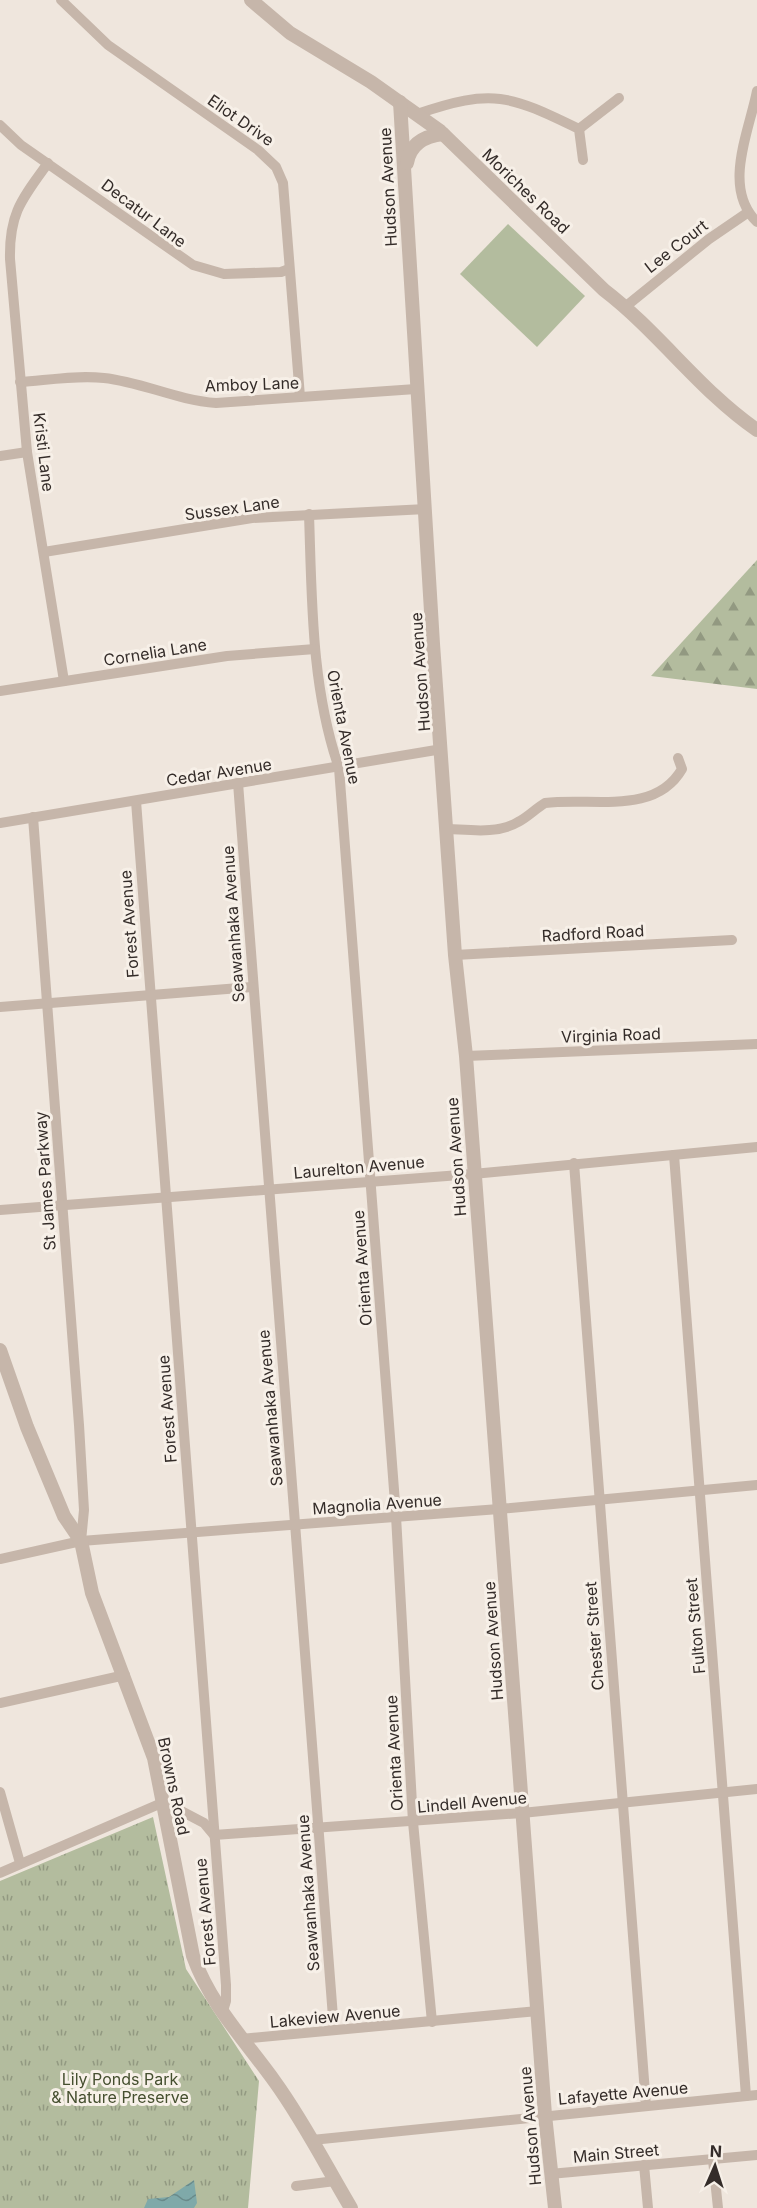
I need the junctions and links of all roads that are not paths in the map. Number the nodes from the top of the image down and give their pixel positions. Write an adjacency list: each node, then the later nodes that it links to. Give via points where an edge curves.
1 (61, 0): 15 (street, Eliot Drive, via 108,45 258,150 276,167 283,183)
2 (251, 0): 5 (street, Moriches Road, via 290,33)
3 (757, 91): 13 (street, via 739,172 740,196)
4 (619, 98): 8 (street)
5 (400, 102): 6 (street, Moriches Road); 12 (street, Hudson Avenue)
6 (417, 114): 8 (street, via 471,98 497,98 518,101); 9 (street, Moriches Road)
7 (0, 125): 11 (street, Decatur Lane)
8 (579, 129): 10 (street)
9 (443, 134): 12 (street, via 426,137 409,151); 16 (street, Moriches Road)
10 (583, 160)
11 (48, 163): 15 (street, Decatur Lane, via 192,265 224,274); 17 (street, Kristi Lane, via 16,210 11,232)
12 (404, 180): 18 (street, Hudson Avenue)
13 (747, 213): 14 (street); 16 (street, Lee Court)
14 (757, 222)
15 (289, 269): 19 (street, Eliot Drive)
16 (625, 307): 20 (street, Moriches Road, via 735,415)
17 (20, 382): 19 (street, Amboy Lane, via 104,378 187,400 216,403); 21 (street, Kristi Lane)
18 (416, 389): 19 (street, Amboy Lane); 23 (street, Hudson Avenue)
19 (300, 397)
20 (757, 430)
21 (27, 452): 22 (street); 25 (street, Kristi Lane)
22 (0, 456)
23 (426, 509): 24 (street, Sussex Lane); 29 (street, Hudson Avenue)
24 (309, 514): 25 (street, Sussex Lane, via 252,518); 26 (street, Orienta Avenue)
25 (44, 552): 27 (street, Kristi Lane)
26 (315, 650): 27 (street, Cornelia Lane, via 227,656); 31 (street, Orienta Avenue, via 323,717)
27 (64, 681): 28 (street, Cornelia Lane)
28 (0, 691)
29 (442, 749): 31 (street, Cedar Avenue); 36 (street, Hudson Avenue)
30 (678, 758): 36 (street, via 682,769 675,782 650,798 545,803 517,823 499,829)
31 (339, 768): 32 (street, Cedar Avenue); 49 (street, Orienta Avenue)
32 (238, 783): 33 (street, Cedar Avenue); 39 (street, Seawanhaka Avenue)
33 (135, 801): 34 (street, Cedar Avenue); 40 (street, Forest Avenue)
34 (33, 818): 35 (street, Cedar Avenue); 41 (street, St James Parkway)
35 (0, 823)
36 (448, 829): 38 (street, Hudson Avenue)
37 (732, 940): 38 (street, Radford Road)
38 (455, 955): 44 (street, Hudson Avenue)
39 (252, 987): 40 (street); 50 (street, Seawanhaka Avenue)
40 (149, 994): 41 (street); 51 (street, Forest Avenue)
41 (47, 1003): 42 (street); 52 (street, St James Parkway)
42 (0, 1007)
43 (757, 1044): 44 (street, Virginia Road)
44 (466, 1056): 48 (street, Hudson Avenue)
45 (757, 1147): 46 (street, Laurelton Avenue)
46 (674, 1155): 47 (street, Laurelton Avenue); 56 (street, Fulton Street)
47 (574, 1163): 48 (street, Laurelton Avenue); 57 (street, Chester Street)
48 (473, 1174): 49 (street, Laurelton Avenue); 58 (street, Hudson Avenue)
49 (371, 1180): 50 (street, Laurelton Avenue); 59 (street, Orienta Avenue)
50 (268, 1191): 51 (street, Laurelton Avenue); 60 (street, Seawanhaka Avenue)
51 (166, 1198): 52 (street, Laurelton Avenue); 61 (street, Forest Avenue)
52 (63, 1206): 53 (street, Laurelton Avenue); 62 (street, St James Parkway, via 84,1510)
53 (0, 1210)
54 (0, 1350): 62 (street, Browns Road, via 64,1516)
55 (757, 1485): 56 (street, Magnolia Avenue)
56 (699, 1490): 57 (street, Magnolia Avenue); 68 (street, Fulton Street)
57 (599, 1499): 58 (street, Magnolia Avenue); 70 (street, Chester Street)
58 (499, 1509): 59 (street, Magnolia Avenue); 71 (street, Hudson Avenue)
59 (396, 1516): 60 (street, Magnolia Avenue); 72 (street, Orienta Avenue)
60 (295, 1525): 61 (street, Magnolia Avenue); 73 (street, Seawanhaka Avenue)
61 (191, 1532): 62 (street, Magnolia Avenue); 74 (street, Forest Avenue)
62 (81, 1541): 63 (street, Magnolia Avenue); 64 (street, Browns Road, via 92,1593)
63 (0, 1559)
64 (124, 1675): 65 (street); 69 (street, Browns Road, via 154,1758)
65 (0, 1703)
66 (757, 1789): 68 (street, Lindell Avenue)
67 (0, 1792): 75 (street)
68 (724, 1792): 70 (street, Lindell Avenue); 82 (street, Fulton Street)
69 (164, 1802): 74 (street, via 204,1823); 75 (street); 78 (street, Browns Road, via 193,1956 203,1983)
70 (621, 1802): 71 (street, Lindell Avenue); 83 (street, Chester Street)
71 (522, 1813): 72 (street, Lindell Avenue); 77 (street, Hudson Avenue)
72 (413, 1822): 73 (street, Lindell Avenue); 79 (street, Orienta Avenue)
73 (318, 1828): 74 (street, Lindell Avenue); 80 (street, Seawanhaka Avenue)
74 (214, 1835): 78 (street, Forest Avenue, via 226,1985)
75 (21, 1863): 76 (street)
76 (0, 1873)
77 (538, 2011): 79 (street, Lakeview Avenue); 84 (street, Hudson Avenue)
78 (222, 2014): 81 (street, Browns Road)
79 (432, 2022): 80 (street, Lakeview Avenue)
80 (334, 2030): 81 (street, Lakeview Avenue)
81 (241, 2039): 85 (street, Browns Road, via 276,2082)
82 (751, 2095): 83 (street, Lafayette Avenue)
83 (646, 2106): 84 (street, Lafayette Avenue)
84 (545, 2115): 85 (street, Lafayette Avenue); 89 (street, Hudson Avenue)
85 (312, 2139): 90 (street, Browns Road)
86 (757, 2155): 87 (street, Main Street)
87 (713, 2160): 88 (street, Main Street); 95 (street)
88 (644, 2165): 89 (street, Main Street); 94 (street)
89 (550, 2174): 93 (street, Hudson Avenue)
90 (335, 2181): 91 (street); 92 (street, Browns Road)
91 (296, 2186)
92 (351, 2208)
93 (555, 2208)
94 (648, 2208)
95 (718, 2208)

